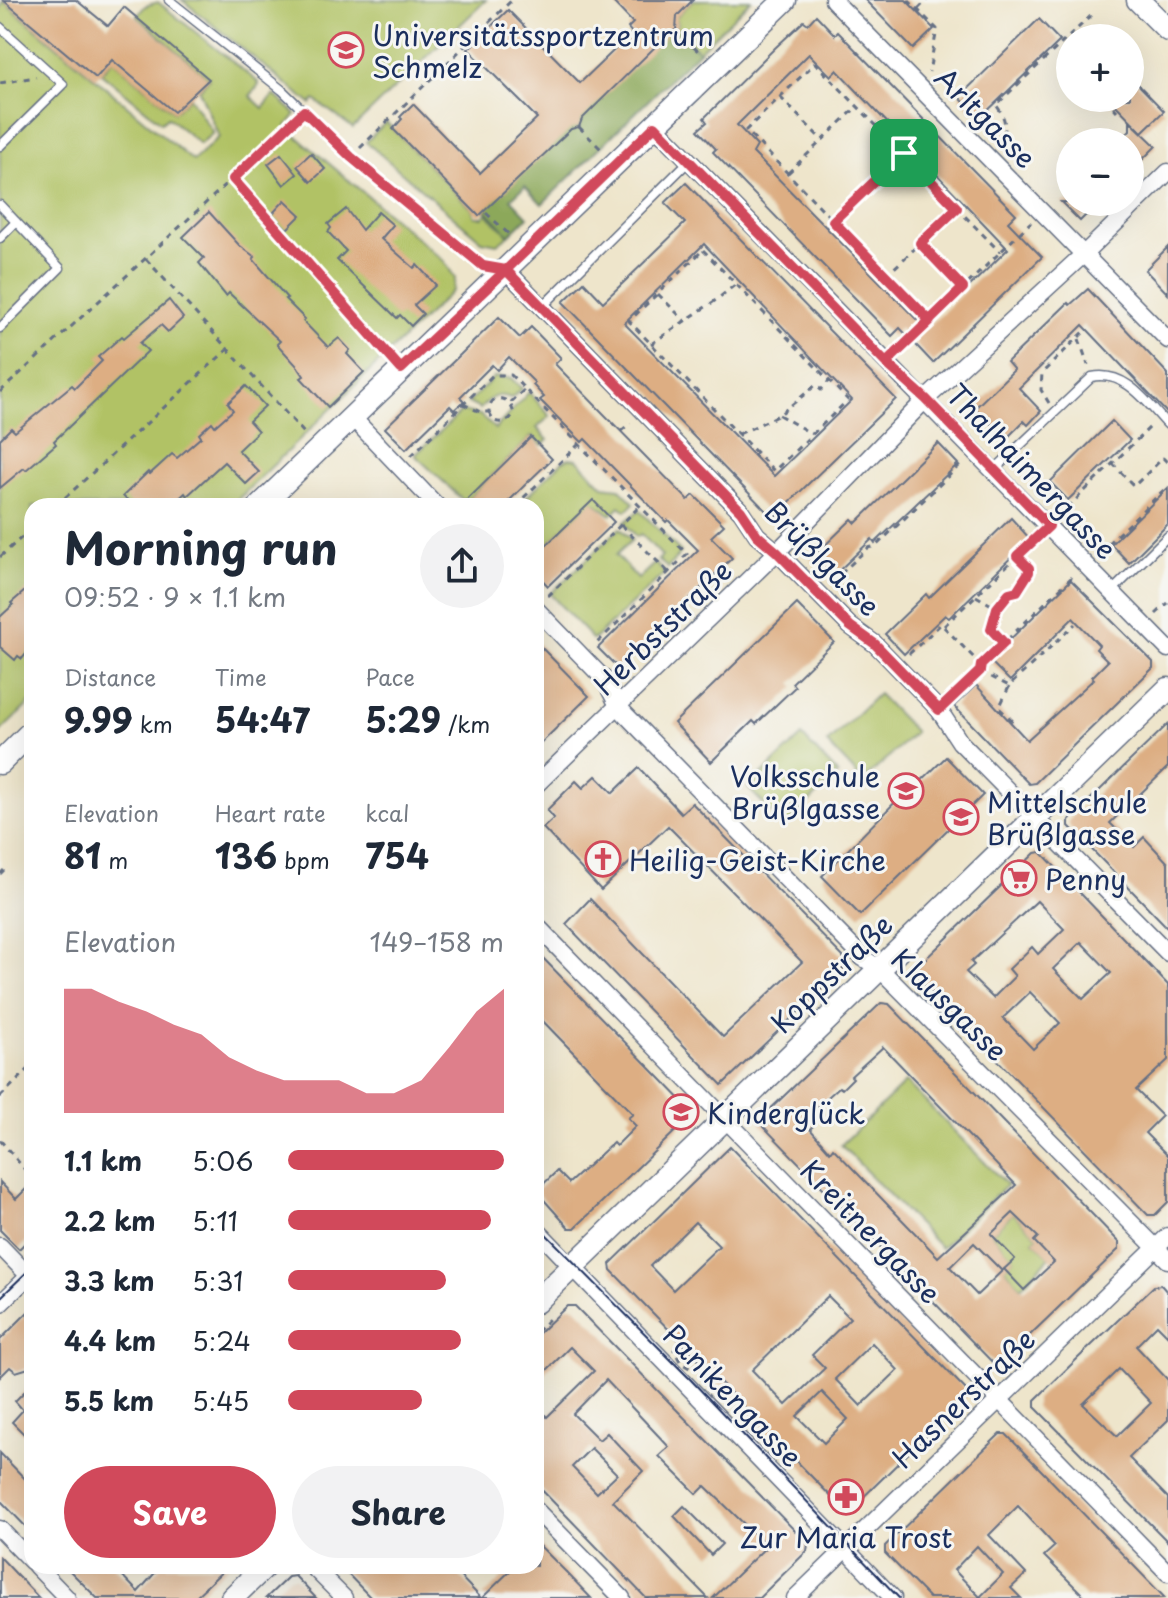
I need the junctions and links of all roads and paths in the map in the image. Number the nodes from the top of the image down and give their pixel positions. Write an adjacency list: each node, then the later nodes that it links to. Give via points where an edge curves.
1 (169, 0): 19 (lane)
2 (512, 0): 26 (path)
3 (785, 0): 13 (main road)
4 (833, 0): 16 (street, Arltgasse)
5 (908, 0): 8 (path)
6 (927, 0): 8 (path)
7 (1138, 0): 12 (main road)
8 (918, 9): 16 (path, via 937,29)
9 (1095, 12): 28 (path, via 996,105 1005,132)
10 (0, 27): 14 (lane)
11 (676, 30): 13 (path)
12 (1168, 30)
13 (715, 68): 20 (main road)
14 (53, 75): 15 (path); 23 (lane, via 63,84)
15 (0, 83)
16 (926, 93): 28 (street, Arltgasse)
17 (780, 97): 18 (path, via 815,63); 22 (path); 31 (path, via 746,130)
18 (858, 106): 22 (path); 25 (path)
19 (304, 111): 26 (lane); 32 (path)
20 (655, 126): 27 (street, Thalhaimergasse); 29 (main road)
21 (579, 127): 29 (path)
22 (822, 140): 31 (path)
23 (0, 146)
24 (911, 146): 25 (path)
25 (904, 153): 34 (path); 37 (path)
26 (353, 159): 46 (lane, via 483,266)
27 (689, 161): 51 (lane); 60 (street, Thalhaimergasse)
28 (992, 161): 35 (street, Arltgasse)
29 (616, 164): 42 (main road)
30 (1168, 172): 44 (street, Herbststraße)
31 (788, 174): 37 (path)
32 (233, 179): 45 (path); 61 (path)
33 (0, 205): 38 (lane)
34 (957, 208): 41 (path); 43 (path)
35 (1042, 211): 43 (path); 44 (street, Arltgasse)
36 (486, 213): 42 (path)
37 (833, 221): 39 (path); 47 (path)
38 (16, 222): 40 (lane); 54 (lane, via 60,268)
39 (826, 228)
40 (0, 238)
41 (920, 243): 47 (path); 49 (path)
42 (526, 251): 46 (main road)
43 (1000, 252): 49 (path)
44 (1084, 254): 57 (street, Arltgasse); 66 (street, Herbststraße)
45 (146, 259): 59 (path); 65 (path)
46 (506, 270): 51 (street, Brüßlgasse); 61 (main road)
47 (886, 276): 53 (path)
48 (736, 284): 50 (path, via 703,250); 52 (path); 63 (path)
49 (963, 288): 53 (path)
50 (658, 294): 52 (path); 58 (path, via 629,321)
51 (543, 306): 96 (street, Brüßlgasse)
52 (685, 321): 58 (path)
53 (930, 321): 60 (path)
54 (0, 328)
55 (1084, 332): 56 (path)
56 (1079, 339): 62 (path); 69 (path, via 1042,373 1041,390)
57 (1168, 340)
58 (651, 344): 75 (path)
59 (227, 350): 78 (path); 87 (path)
60 (886, 363): 66 (street, Thalhaimergasse)
61 (401, 369): 72 (main road)
62 (1092, 377): 69 (lane); 73 (lane, via 1125,382)
63 (829, 381): 71 (path, via 821,390 816,385); 76 (path, via 848,400)
64 (525, 389): 67 (path); 68 (path, via 511,375 493,375); 77 (path)
65 (0, 392)
66 (926, 399): 79 (street, Thalhaimergasse); 96 (street, Herbststraße)
67 (510, 403): 70 (path, via 495,398); 70 (path, via 514,413 503,423)
68 (463, 404): 70 (path); 84 (path)
69 (1056, 409): 85 (lane)
70 (489, 412)
71 (779, 415): 75 (path); 76 (path)
72 (351, 416): 78 (main road); 84 (street)
73 (1160, 417): 74 (lane); 82 (path)
74 (1168, 425)
75 (739, 434): 76 (path, via 774,471)
76 (812, 434)
77 (579, 444): 81 (path); 90 (path)
78 (317, 450): 88 (main road)
79 (975, 450): 85 (street, Thalhaimergasse); 102 (path)
80 (599, 453): 81 (path)
81 (593, 459): 91 (path)
82 (1112, 463): 83 (path, via 1134,486 1163,458); 93 (path)
83 (1168, 463)
84 (400, 467): 89 (street)
85 (994, 470): 93 (street, Thalhaimergasse)
86 (1168, 486): 99 (path)
87 (65, 498)
88 (268, 498)
89 (429, 498)
90 (523, 498)
91 (640, 506): 92 (path); 100 (path, via 687,554)
92 (621, 525): 100 (path); 104 (path)
93 (1049, 526): 97 (path); 99 (street, Thalhaimergasse)
94 (24, 535): 98 (path)
95 (1168, 536): 101 (lane)
96 (777, 552): 102 (street, Brüßlgasse); 117 (street, Herbststraße)
97 (1017, 556): 103 (path); 106 (path, via 1029,572)
98 (0, 557)
99 (1086, 564): 101 (street, Thalhaimergasse); 109 (path)
100 (669, 573): 111 (path)
101 (1112, 591): 110 (street, Thalhaimergasse)
102 (818, 594): 113 (street, Brüßlgasse)
103 (976, 596): 106 (path); 108 (path)
104 (544, 600)
105 (544, 607): 111 (street, Klausgasse)
106 (997, 608): 109 (path, via 991,629)
107 (1075, 624): 115 (path)
108 (944, 626): 112 (path); 113 (path)
109 (1004, 643): 112 (path)
110 (1168, 649)
111 (582, 657): 117 (street, Klausgasse, via 605,680)
112 (981, 665): 114 (path)
113 (897, 667): 118 (street, Brüßlgasse)
114 (980, 671): 115 (path); 118 (path)
115 (1009, 686): 119 (path, via 999,708)
116 (1168, 689): 123 (main road, Koppstraße)
117 (618, 706): 122 (street, Herbststraße); 126 (street, Klausgasse, via 863,958)
118 (939, 710): 123 (street, Brüßlgasse, via 960,742)
119 (1014, 722)
120 (24, 739): 121 (main road)
121 (0, 763)
122 (544, 777)
123 (1034, 818): 125 (street, Brüßlgasse); 126 (main road, Koppstraße)
124 (544, 933): 129 (street, Kreitnergasse)
125 (1168, 953)
126 (879, 968): 129 (main road, Koppstraße); 134 (street, Klausgasse)
127 (24, 1074): 128 (path)
128 (0, 1097)
129 (725, 1119): 135 (main road, Koppstraße); 140 (street, Kreitnergasse)
130 (0, 1140): 131 (path)
131 (24, 1168)
132 (544, 1237): 135 (street, Panikengasse)
133 (0, 1246): 136 (street)
134 (1164, 1248): 140 (street, Hasnerstraße)
135 (572, 1266): 138 (main road, Koppstraße); 143 (street, Panikengasse)
136 (24, 1269)
137 (24, 1282): 139 (street)
138 (544, 1294)
139 (0, 1304)
140 (999, 1400): 143 (street, Hasnerstraße); 145 (street, Kreitnergasse)
141 (544, 1518): 152 (street)
142 (0, 1529): 144 (street)
143 (845, 1549): 153 (street, Hasnerstraße); 154 (street, Panikengasse)
144 (24, 1554)
145 (1168, 1573)
146 (44, 1574): 149 (street)
147 (257, 1574): 150 (main road)
148 (320, 1574): 151 (street)
149 (67, 1598)
150 (232, 1598)
151 (344, 1598)
152 (622, 1598)
153 (795, 1598)
154 (893, 1598)

